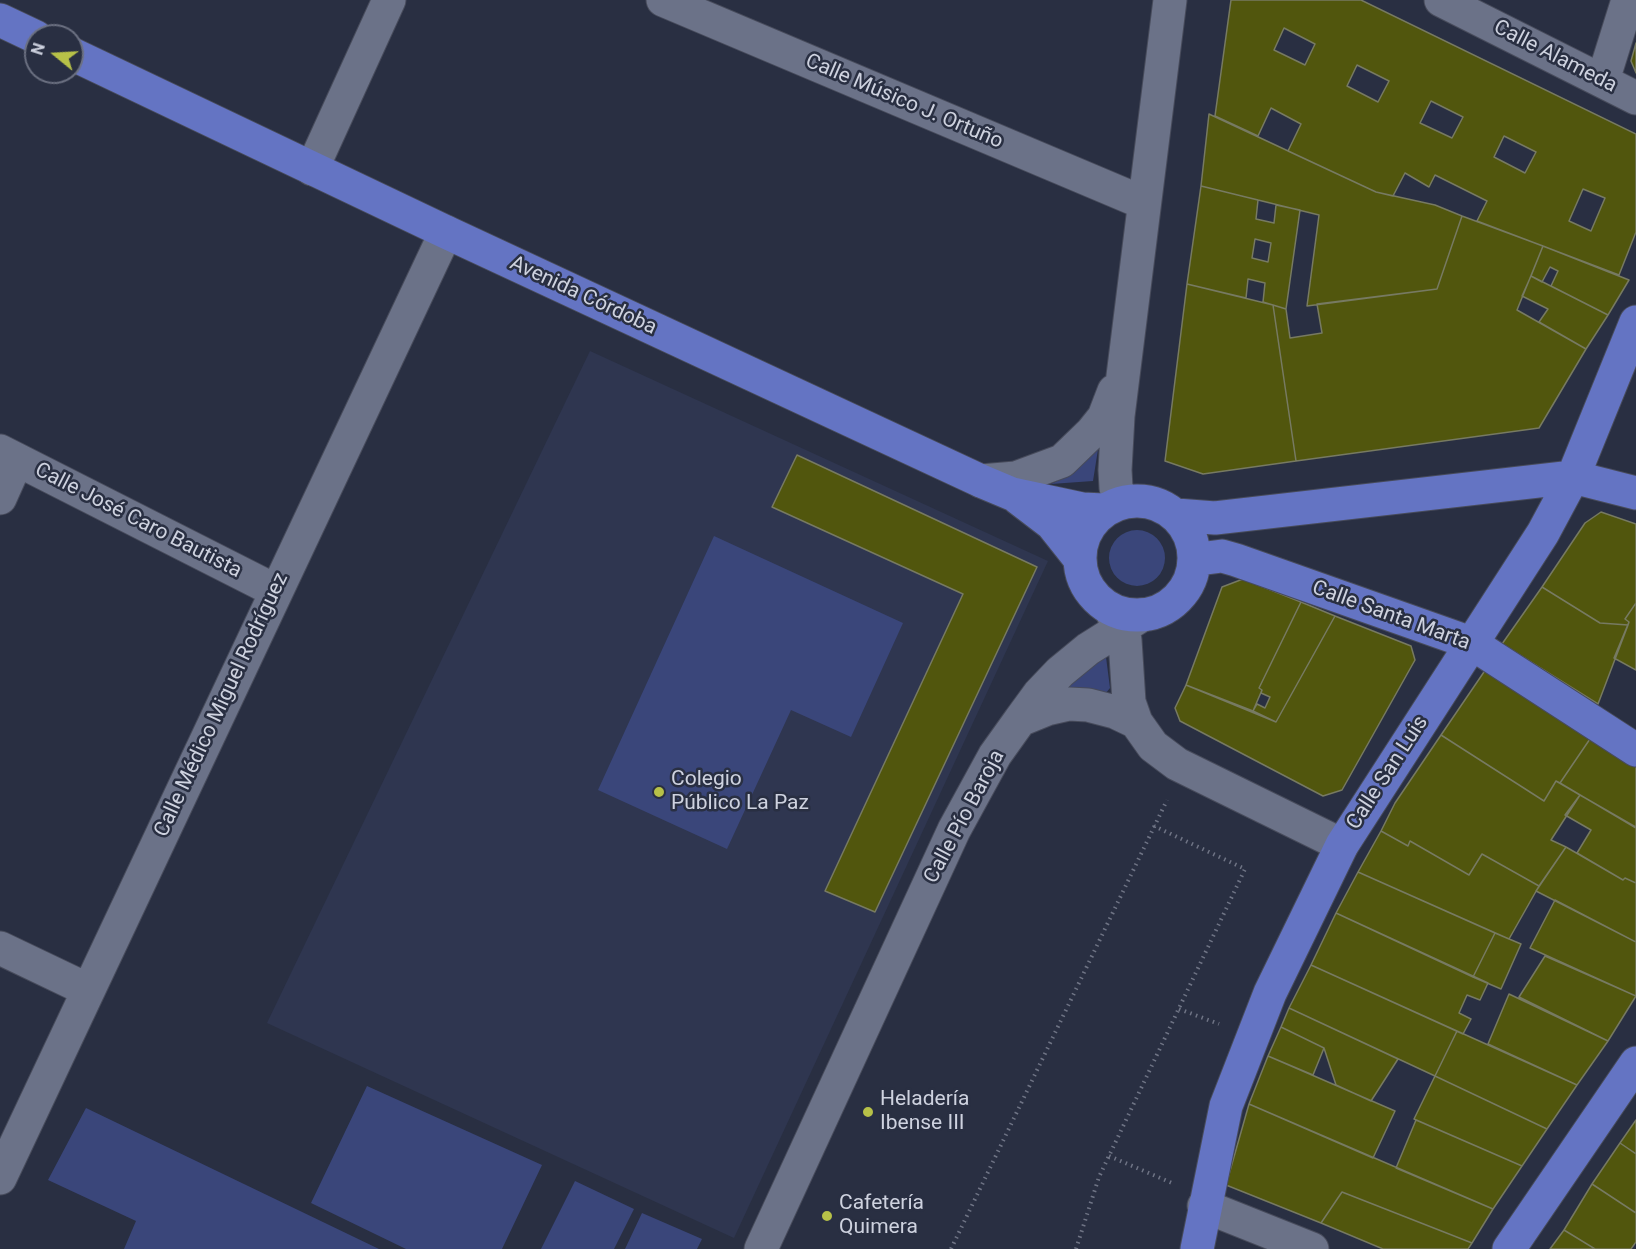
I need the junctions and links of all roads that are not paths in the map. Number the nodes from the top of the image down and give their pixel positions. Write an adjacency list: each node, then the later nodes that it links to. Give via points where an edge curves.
1 (389, 0): 11 (street)
2 (663, 0): 12 (street, Calle Músico J. Ortuño)
3 (1170, 0): 12 (street)
4 (1441, 0): 9 (street, Calle Alameda)
5 (1628, 0): 9 (street)
6 (0, 20): 7 (main road)
7 (24, 31)
8 (84, 60): 11 (main road, Avenida Córdoba)
9 (1603, 80): 10 (street, Calle Alameda)
10 (1636, 98)
11 (312, 169): 13 (main road, Avenida Córdoba)
12 (1144, 203): 15 (street)
13 (446, 232): 18 (main road, Avenida Córdoba); 26 (street, Calle Médico Miguel Rodríguez)
14 (1636, 322): 17 (main road, Calle San Luis)
15 (1126, 348): 18 (street, via 1104,417 1078,447 1043,470 1016,478); 22 (street)
16 (8, 455): 21 (street); 26 (street, Calle José Caro Bautista)
17 (1573, 477): 19 (main road); 23 (main road, via 1215,518); 28 (main road, Calle San Luis, via 1543,533)
18 (981, 481): 20 (main road, Avenida Córdoba)
19 (1636, 493)
20 (1012, 494): 22 (main road, Avenida Córdoba, via 1082,509); 24 (main road, via 1052,524)
21 (0, 498)
22 (1114, 506): 23 (main road, via 1153,502); 24 (main road, via 1090,524)
23 (1176, 515): 25 (main road, via 1192,541)
24 (1079, 558): 27 (main road, via 1089,590)
25 (1194, 563): 27 (main road, via 1178,598 1155,612); 28 (main road, Calle Santa Marta, via 1199,559 1229,558)
26 (276, 591): 34 (street, Calle Médico Miguel Rodríguez)
27 (1124, 617): 29 (street, Calle Pío Baroja, via 1060,672); 30 (street, via 1129,702)
28 (1471, 643): 31 (main road, Calle Santa Marta); 32 (main road, Calle San Luis)
29 (1020, 720): 30 (street, via 1069,704 1115,712); 38 (street, Calle Pío Baroja, via 995,755 954,830)
30 (1136, 722): 32 (street, via 1153,746 1177,764)
31 (1636, 750)
32 (1342, 845): 37 (main road, Calle San Luis, via 1270,993)
33 (0, 948): 34 (street)
34 (88, 990): 36 (street, Calle Médico Miguel Rodríguez)
35 (1636, 1063): 41 (main road)
36 (0, 1178)
37 (1192, 1196): 39 (main road, Calle San Luis); 40 (street)
38 (761, 1249)
39 (1197, 1249)
40 (1312, 1249)
41 (1509, 1249)

